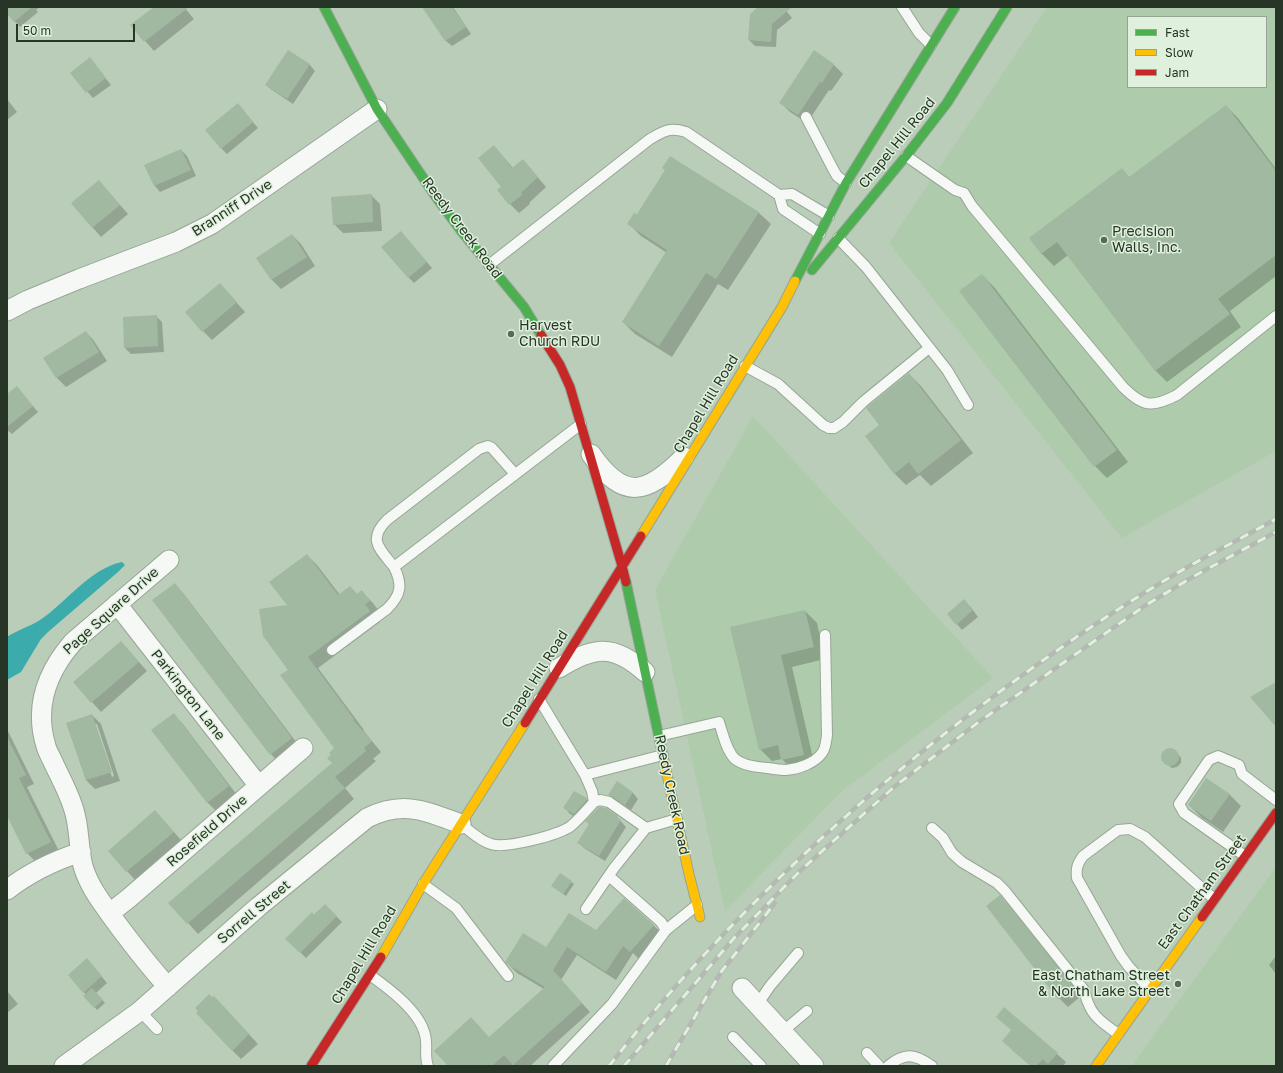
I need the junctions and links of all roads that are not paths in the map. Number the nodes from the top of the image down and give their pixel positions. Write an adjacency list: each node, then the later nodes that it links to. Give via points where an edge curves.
1 (324, 7): 6 (main road, Reedy Creek Road)
2 (902, 7): 5 (lane, via 919,33)
3 (955, 7): 5 (main road, Chapel Hill Road)
4 (1007, 7): 8 (main road, Chapel Hill Road, via 948,103)
5 (931, 44): 9 (main road, Chapel Hill Road)
6 (378, 109): 14 (main road, Reedy Creek Road, via 436,197); 16 (street, Branniff Drive, via 212,224 176,242 79,278)
7 (806, 117): 9 (lane, via 833,169)
8 (906, 156): 13 (main road, Chapel Hill Road); 17 (lane, via 955,190 964,193 972,206 1123,386 1133,397 1145,403 1165,402 1177,395)
9 (846, 183): 11 (main road, Chapel Hill Road)
10 (779, 195): 11 (lane, via 792,194); 12 (lane, via 783,209); 14 (lane, via 686,132 669,129 650,139)
11 (829, 216): 12 (main road, Chapel Hill Road)
12 (820, 234): 15 (main road, Chapel Hill Road)
13 (838, 238): 15 (main road, Chapel Hill Road); 18 (lane, via 866,267)
14 (489, 265): 21 (main road, Reedy Creek Road, via 524,307 560,364)
15 (782, 307): 19 (main road, Chapel Hill Road)
16 (7, 311)
17 (1276, 316)
18 (929, 348): 19 (lane, via 834,428 824,425 778,384); 20 (lane, via 948,370)
19 (745, 366): 22 (main road, Chapel Hill Road)
20 (968, 405)
21 (582, 424): 23 (main road, Reedy Creek Road); 24 (lane)
22 (698, 443): 23 (street, Reedy Creek Road, via 669,472 644,487 618,483 604,472); 26 (main road, Chapel Hill Road)
23 (590, 453): 26 (main road, Reedy Creek Road)
24 (515, 474): 27 (lane); 27 (lane, via 496,450 484,447 479,449 387,520 377,531 380,549)
25 (169, 560): 28 (street, Page Square Drive)
26 (622, 566): 31 (main road, Chapel Hill Road); 32 (main road, Reedy Creek Road)
27 (394, 567): 30 (lane, via 400,582 394,602)
28 (117, 604): 38 (street, Parkington Lane); 46 (street, Page Square Drive, via 73,642 60,658 48,679 44,699 42,713 46,746 74,811)
29 (824, 635): 34 (lane, via 826,745 822,754 810,763 787,770 744,764 728,750 719,722)
30 (332, 650)
31 (559, 668): 32 (street, via 588,652 607,651 634,662); 33 (main road, Chapel Hill Road)
32 (645, 672): 34 (main road, Reedy Creek Road)
33 (539, 699): 37 (lane); 43 (main road, Chapel Hill Road)
34 (659, 736): 36 (main road, Reedy Creek Road)
35 (303, 748): 38 (street, Rosefield Drive)
36 (663, 755): 37 (lane); 42 (main road, Reedy Creek Road)
37 (585, 775): 40 (lane)
38 (259, 786): 54 (street, Rosefield Drive)
39 (1276, 800): 47 (lane, via 1242,774 1239,765 1218,756 1209,760 1180,804 1184,813)
40 (594, 802): 43 (lane, via 562,831 508,845 490,844); 44 (lane, via 609,802)
41 (1276, 813): 47 (main road, East Chatham Street)
42 (678, 819): 44 (lane); 52 (main road, Reedy Creek Road)
43 (461, 824): 49 (main road, Chapel Hill Road); 60 (street, Sorrell Street, via 427,811 414,809 387,810 368,818 258,907)
44 (646, 828): 48 (lane)
45 (932, 828): 68 (lane, via 962,862 997,883 1005,891 1084,990 1093,1013)
46 (81, 852): 50 (street, via 40,868); 54 (street, Page Square Drive, via 83,867 90,884)
47 (1245, 856): 51 (main road, East Chatham Street)
48 (609, 876): 53 (lane); 56 (lane, via 661,922)
49 (423, 884): 58 (main road, Chapel Hill Road); 59 (lane, via 456,908)
50 (7, 890)
51 (1214, 899): 62 (main road, East Chatham Street); 62 (lane, via 1145,837 1130,829 1118,830 1078,862 1076,878 1121,956)
52 (697, 905): 55 (main road, Reedy Creek Road); 56 (lane)
53 (586, 909)
54 (110, 913): 60 (street, Page Square Drive)
55 (700, 917)
56 (666, 930): 75 (lane, via 612,1004)
57 (798, 953): 63 (lane)
58 (370, 975): 73 (main road, Chapel Hill Road); 74 (lane, via 398,996 423,1028)
59 (508, 976)
60 (168, 987): 65 (street, Sorrell Street)
61 (742, 988): 63 (street)
62 (1150, 989): 68 (main road, East Chatham Street)
63 (757, 1004): 67 (street)
64 (807, 1011): 67 (lane)
65 (140, 1012): 66 (lane); 72 (street, Sorrell Street)
66 (157, 1030)
67 (782, 1032): 71 (street)
68 (1118, 1034): 80 (main road, East Chatham Street)
69 (733, 1037): 76 (lane)
70 (867, 1053): 77 (lane)
71 (810, 1065)
72 (64, 1066)
73 (311, 1066)
74 (428, 1066)
75 (553, 1066)
76 (761, 1066)
77 (879, 1066)
78 (888, 1066): 79 (lane, via 898,1059 911,1056 920,1058)
79 (932, 1066)
80 (1096, 1066)

